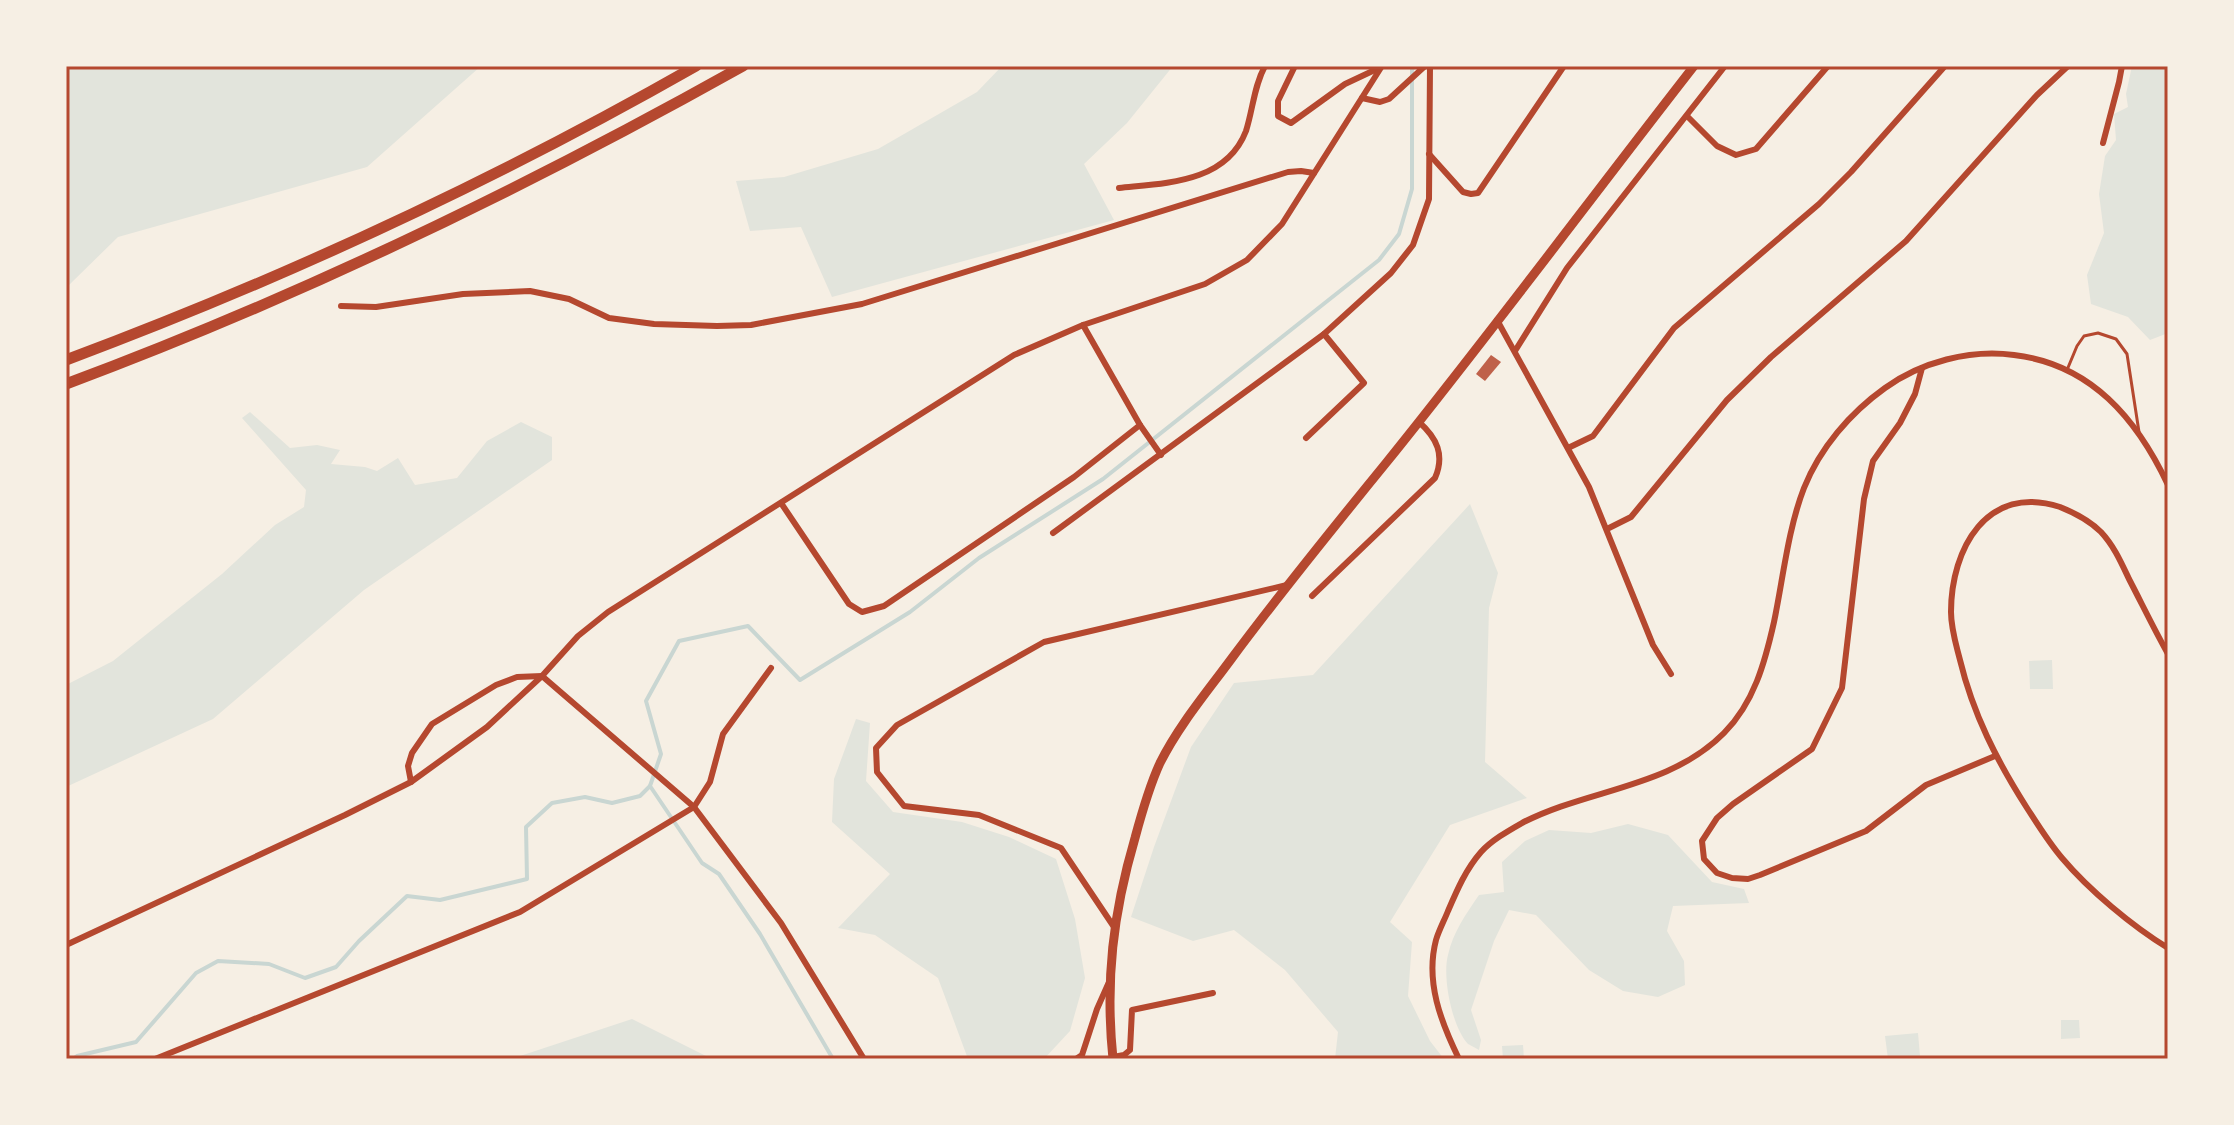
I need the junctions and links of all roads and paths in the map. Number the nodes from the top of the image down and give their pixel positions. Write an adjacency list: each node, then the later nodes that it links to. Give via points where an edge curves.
1 (696, 66): 25 (highway, via 416,211 228,296)
2 (743, 66): 28 (highway, via 440,225 225,322)
3 (1265, 66): 19 (street, via 1245,132 1229,159 1182,181)
4 (1295, 66): 13 (street, via 1278,101 1278,116 1291,123 1345,84)
5 (1428, 66): 14 (street, via 1389,99); 17 (street)
6 (1564, 66): 17 (street, via 1478,193 1463,192)
7 (1694, 66): 21 (main road)
8 (1725, 66): 15 (street)
9 (1828, 66): 15 (street, via 1756,149 1736,155 1717,146)
10 (1945, 66): 33 (street, via 1819,204 1674,328 1593,436)
11 (2068, 66): 37 (street, via 1906,241 1771,357 1727,400 1631,517)
12 (2122, 66): 16 (street)
13 (1382, 67): 14 (street)
14 (1362, 98): 18 (street)
15 (1688, 117): 24 (street, via 1567,268)
16 (2103, 143)
17 (1429, 154): 23 (street, via 1429,199 1413,245 1391,273)
18 (1314, 173): 20 (street, via 1288,172 862,304 751,325 609,318 569,299 530,291); 22 (street, via 1282,224 1247,260 1205,284)
19 (1119, 188)
20 (341, 306)
21 (1497, 320): 24 (street); 29 (main road)
22 (1083, 325): 30 (street); 36 (street, via 1014,355)
23 (1324, 334): 32 (street, via 1364,383); 34 (street)
24 (1515, 351): 33 (street)
25 (66, 360)
26 (1922, 368): 27 (street, via 1985,353 2029,357); 45 (street, via 1900,423 1873,461 1842,688 1812,749 1717,818 1702,841 1704,859 1717,873 1732,878 1760,875 1866,831 1926,785); 57 (street, via 1871,398 1844,423 1818,460 1793,529 1768,650 1751,697 1722,736 1672,770 1553,808 1507,831 1469,869 1436,939 1433,960 1441,1022)
27 (2064, 369): 31 (street, via 2096,387); 31 (lane, via 2084,336 2098,333 2116,339 2127,354)
28 (66, 384)
29 (1419, 422): 39 (main road); 40 (street, via 1436,441 1440,467 1435,478)
30 (1140, 425): 34 (street); 36 (street, via 1074,477 884,606 862,612 849,604)
31 (2139, 432): 35 (street)
32 (1306, 438)
33 (1568, 448): 37 (street)
34 (1161, 455): 38 (street)
35 (2168, 485)
36 (781, 503): 44 (street, via 608,612)
37 (1607, 529): 43 (street, via 1653,645)
38 (1053, 533)
39 (1287, 585): 48 (main road, via 1192,710 1161,762 1131,850); 48 (street, via 1044,642 897,725 876,748 877,772 904,806 979,815 1061,848)
40 (1312, 596)
41 (2168, 654): 45 (street, via 2113,547 2085,519 2042,502 1989,515 1973,530 1962,552 1951,613 1966,686)
42 (771, 668): 47 (street, via 723,734 710,782)
43 (1671, 674)
44 (542, 676): 46 (street, via 475,738); 46 (street, via 496,685 432,724 412,753); 47 (street)
45 (1995, 756): 50 (street, via 2059,855 2137,927)
46 (411, 782): 49 (street)
47 (694, 807): 54 (street, via 520,912); 55 (street, via 781,923)
48 (1114, 927): 51 (main road)
49 (66, 945)
50 (2168, 948)
51 (1109, 982): 53 (main road); 56 (street)
52 (1213, 993): 53 (street, via 1132,1010 1130,1050)
53 (1113, 1058)
54 (155, 1059)
55 (864, 1059)
56 (1076, 1059)
57 (1459, 1059)

